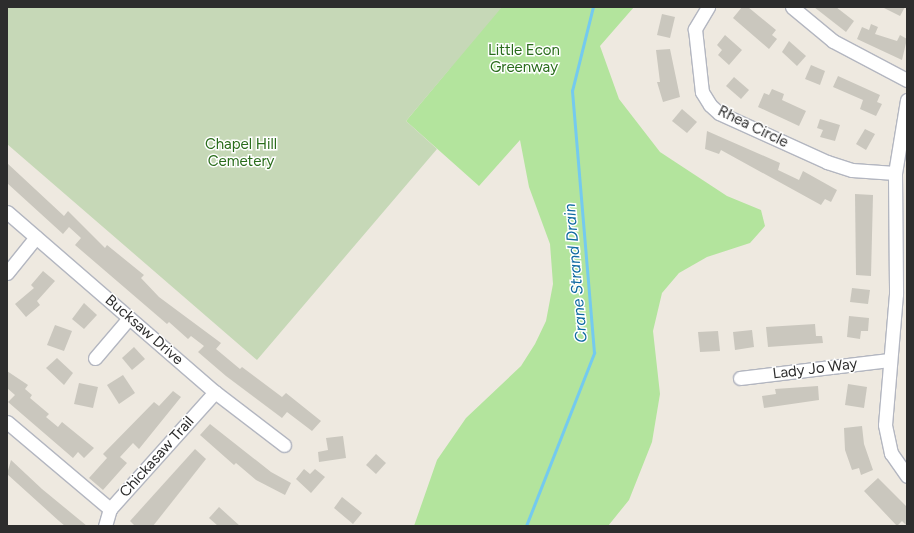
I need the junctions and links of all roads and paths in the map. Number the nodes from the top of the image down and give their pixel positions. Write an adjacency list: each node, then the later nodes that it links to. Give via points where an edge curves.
1 (708, 7): 5 (street, Rhea Circle, via 695,29 702,92 719,113 827,162 852,170)
2 (792, 7): 3 (street, via 833,41)
3 (907, 80)
4 (907, 100): 5 (street)
5 (895, 173): 9 (street)
6 (7, 212): 7 (street, Bucksaw Drive)
7 (36, 237): 8 (street); 10 (street, Bucksaw Drive)
8 (7, 273)
9 (901, 295): 12 (street)
10 (129, 318): 11 (street); 14 (street, Bucksaw Drive)
11 (95, 358)
12 (889, 360): 13 (street, Lady Jo Way); 17 (street, via 885,425 891,453)
13 (740, 378)
14 (215, 392): 16 (street, Bucksaw Drive); 18 (street, Chickasaw Trail)
15 (7, 422): 18 (street)
16 (284, 445)
17 (907, 476)
18 (110, 509): 19 (street, Chickasaw Trail)
19 (105, 526)

